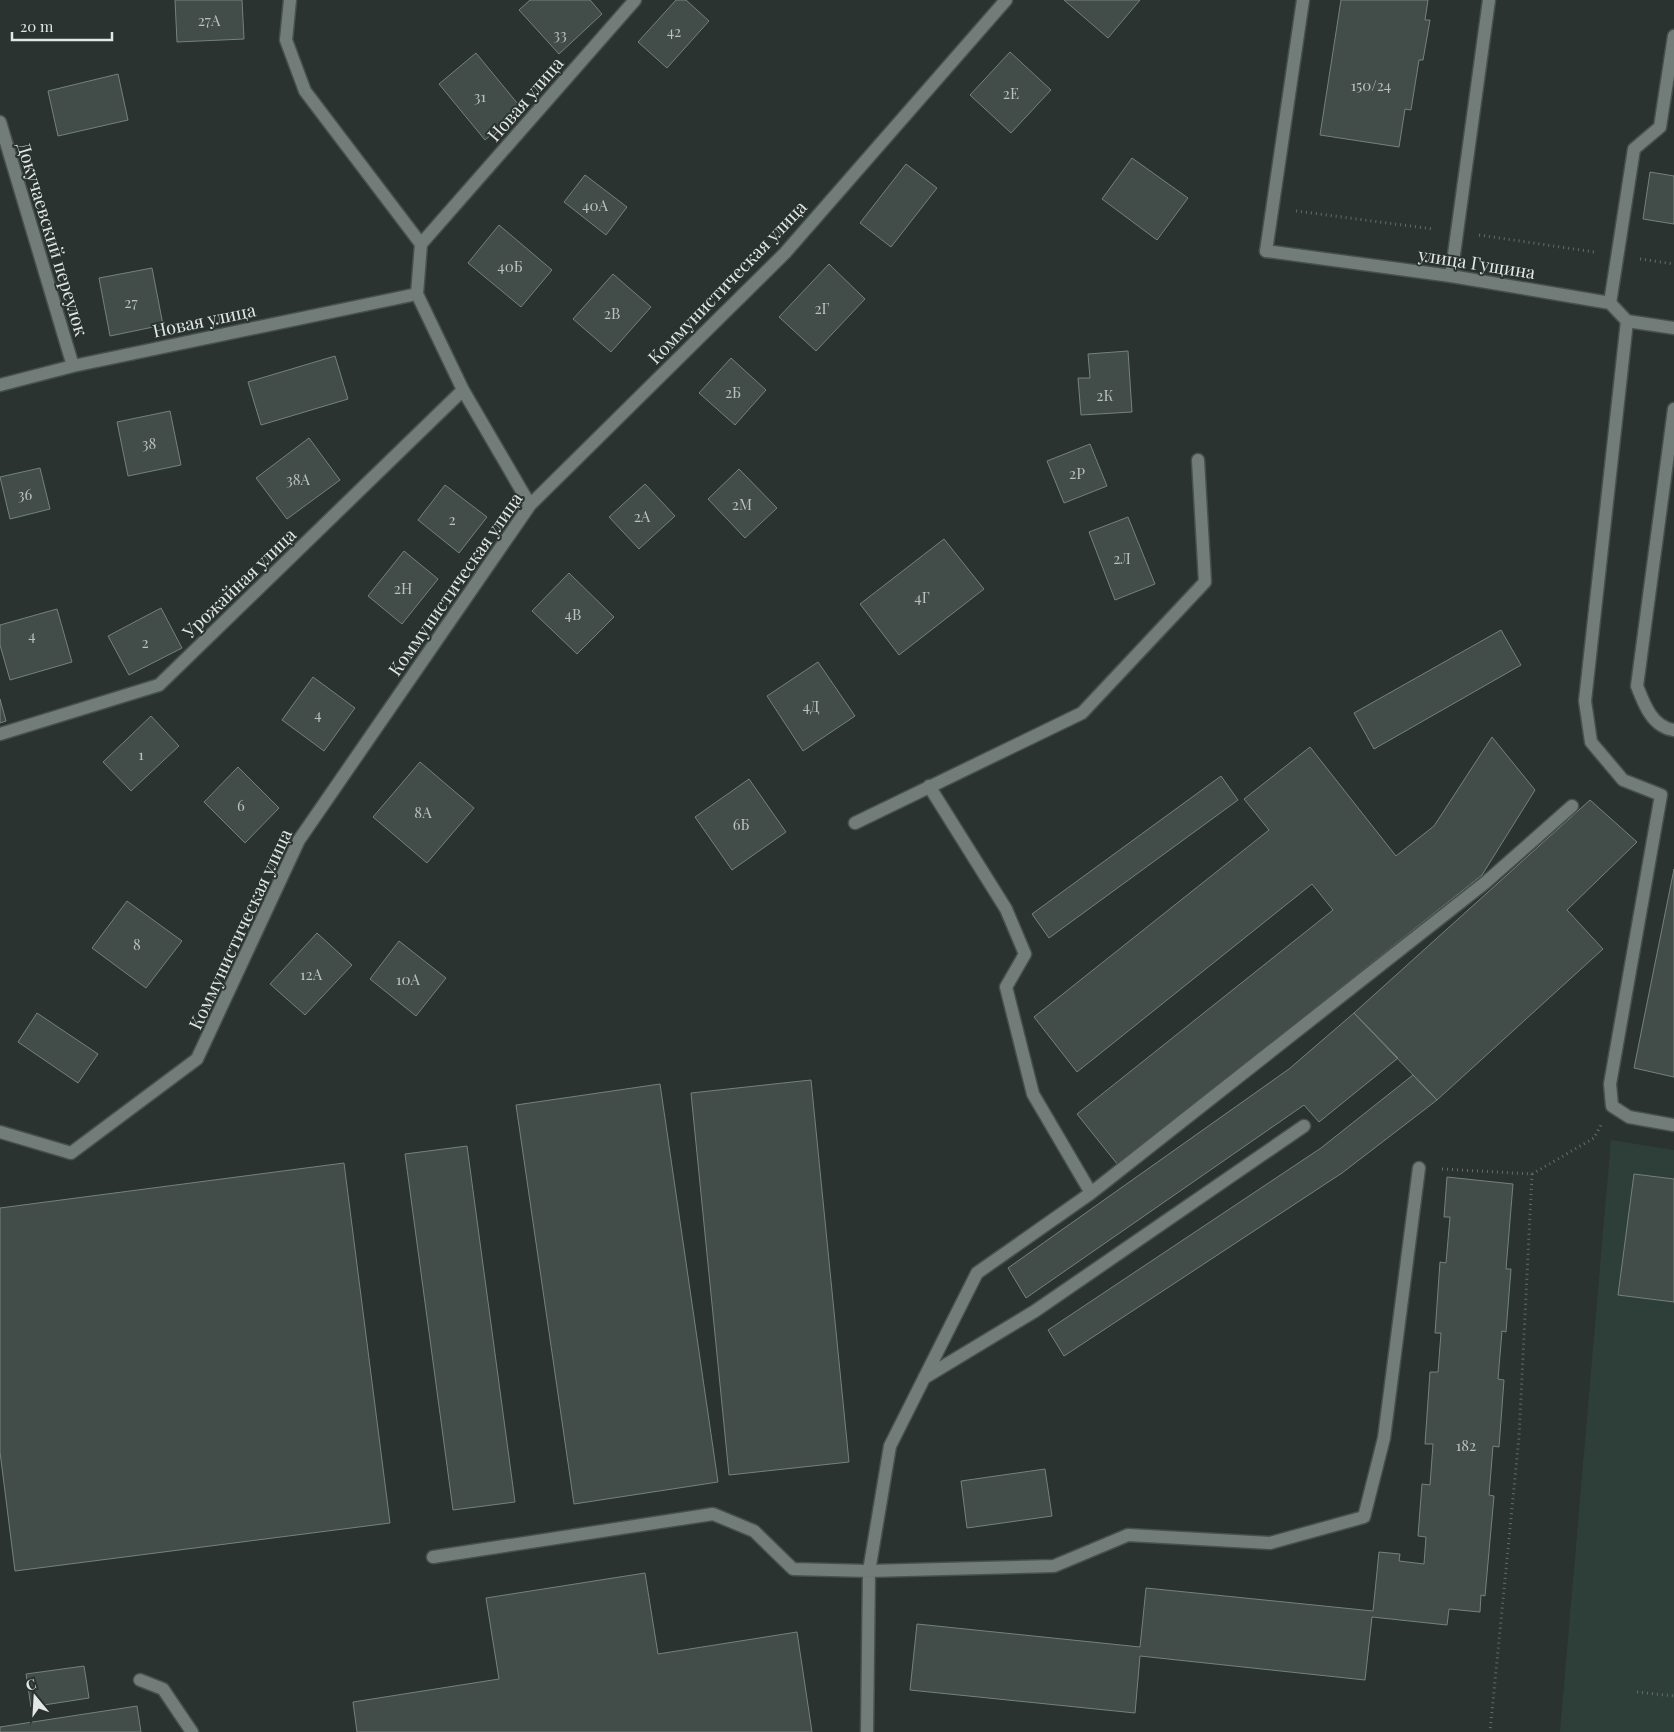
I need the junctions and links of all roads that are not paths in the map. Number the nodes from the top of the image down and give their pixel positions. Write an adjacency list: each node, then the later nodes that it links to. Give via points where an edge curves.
1 (290, 0): 8 (street, via 286,40 306,91)
2 (635, 0): 8 (street, Новая улица)
3 (1006, 0): 19 (street, Коммунистическая улица, via 785,253)
4 (1304, 0): 9 (street, улица Гущина, via 1266,251)
5 (1489, 0): 9 (street)
6 (1674, 36): 11 (street, via 1660,127 1634,150)
7 (0, 122): 14 (street, Докучаевский переулок)
8 (421, 244): 10 (street)
9 (1451, 276): 11 (street, улица Гущина)
10 (417, 294): 14 (street, Новая улица); 16 (street)
11 (1610, 303): 12 (street)
12 (1627, 321): 13 (street); 23 (street, via 1586,701 1592,742 1623,780)
13 (1674, 328)
14 (73, 366): 15 (street, Новая улица)
15 (0, 385)
16 (463, 390): 19 (street); 21 (street, Урожайная улица, via 160,684)
17 (1674, 409): 20 (street, via 1637,686 1648,712 1666,729)
18 (1198, 460): 22 (street, via 1205,582 1082,714)
19 (530, 505): 28 (street, Коммунистическая улица, via 299,840 198,1058 71,1153)
20 (1674, 730)
21 (0, 734)
22 (929, 786): 25 (street); 30 (street, via 1006,909 1026,954 1006,987 1033,1094)
23 (1668, 795): 26 (street, via 1610,1084 1612,1106 1629,1117)
24 (1572, 806): 30 (street, via 1486,882)
25 (855, 824)
26 (1674, 1125)
27 (1304, 1126): 31 (street, via 1035,1311)
28 (0, 1132)
29 (1420, 1168): 33 (street, via 1384,1438 1364,1517 1270,1543 1128,1535 1054,1566)
30 (1091, 1193): 31 (street, via 977,1273)
31 (924, 1378): 33 (street, via 890,1446)
32 (433, 1557): 33 (street, via 713,1514 754,1531 793,1569)
33 (869, 1571): 36 (street)
34 (140, 1680): 35 (street, via 163,1690)
35 (192, 1732)
36 (867, 1732)

